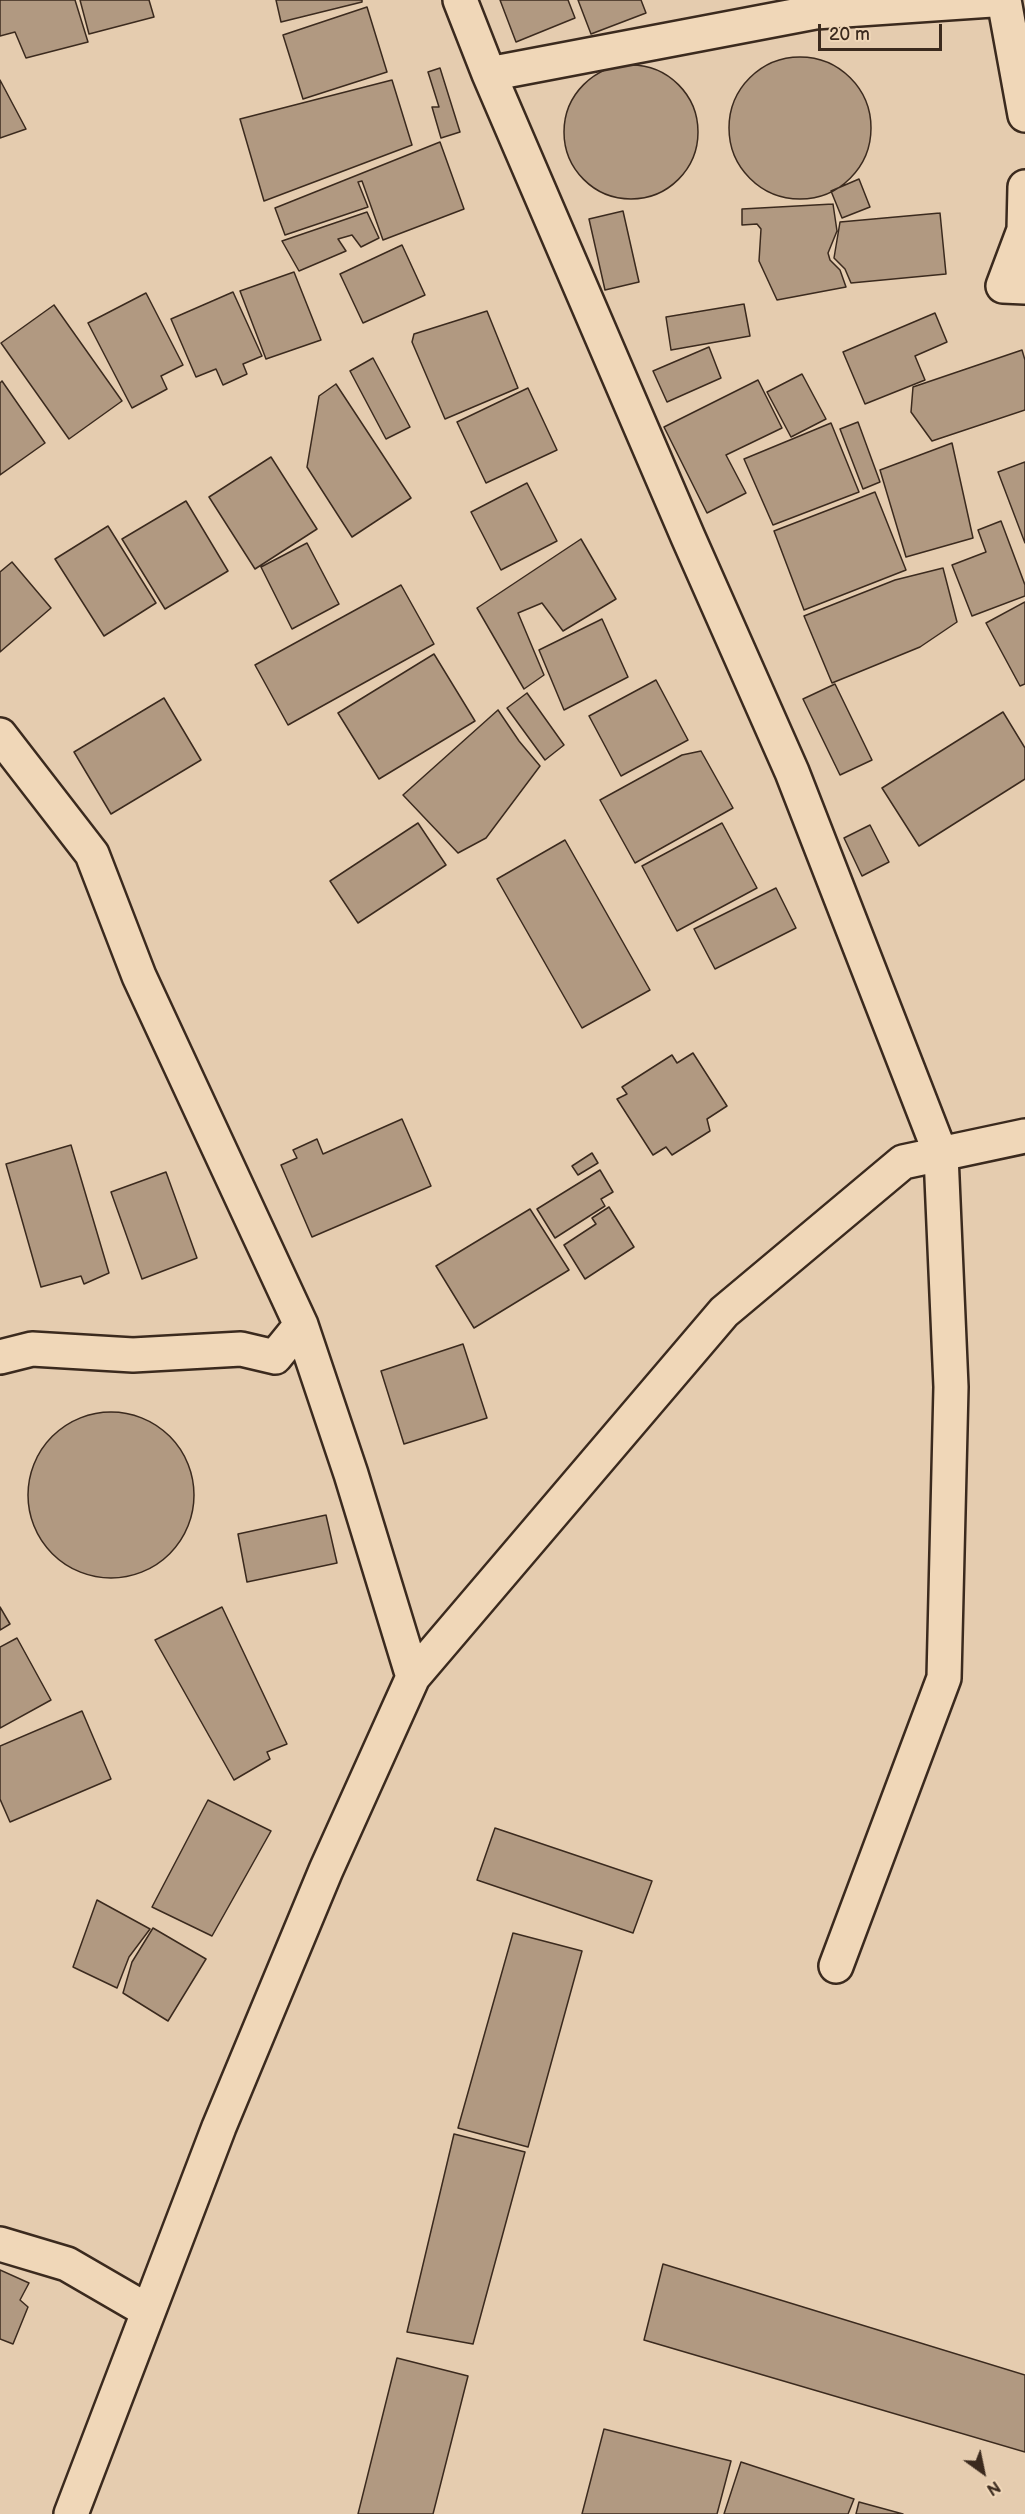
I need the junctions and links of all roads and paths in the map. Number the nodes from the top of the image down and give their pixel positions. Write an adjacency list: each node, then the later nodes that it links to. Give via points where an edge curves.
1 (460, 0): 4 (street)
2 (992, 0): 4 (street, via 815,12)
3 (1004, 0): 5 (street)
4 (489, 74): 10 (street, via 792,772)
5 (1025, 115)
6 (1025, 187): 7 (street, via 1024,230 1003,286)
7 (1025, 287)
8 (0, 735): 11 (street, via 92,854 139,976)
9 (1025, 1136): 10 (street)
10 (942, 1155): 13 (street, via 903,1162 724,1312); 14 (street, via 951,1387 944,1678)
11 (301, 1325): 12 (street, via 275,1357 241,1349 133,1355 32,1349); 13 (street)
12 (0, 1357)
13 (413, 1677): 16 (street, via 326,1870 219,2127)
14 (836, 1966)
15 (0, 2244): 16 (street, via 67,2264)
16 (148, 2312): 17 (street)
17 (71, 2514)

